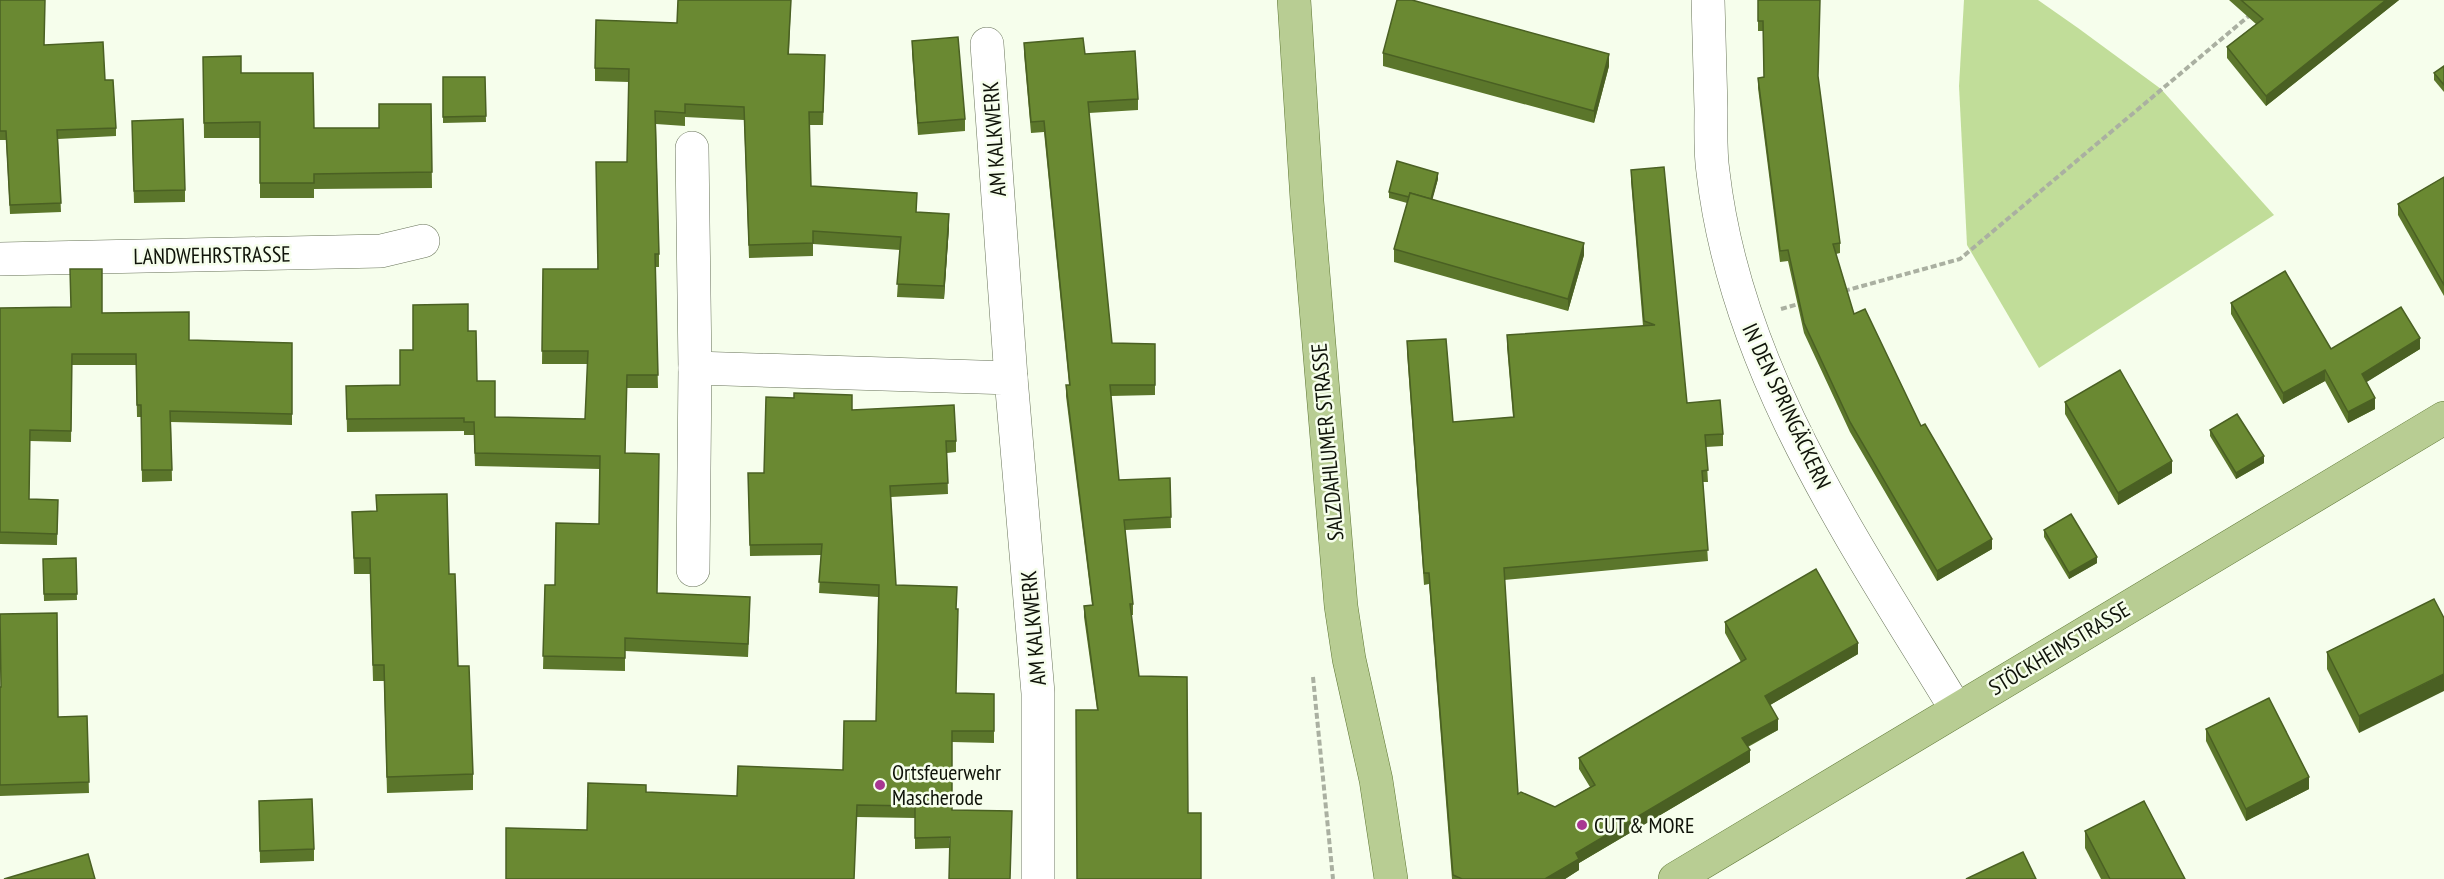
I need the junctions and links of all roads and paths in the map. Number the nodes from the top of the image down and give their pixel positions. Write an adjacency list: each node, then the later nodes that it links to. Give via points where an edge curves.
1 (1294, 0): 18 (main road, SALZDAHLUMER STRASSE, via 1341,606 1376,780)
2 (1708, 0): 10 (street, IN DEN SPRINGÄCKERN, via 1713,171)
3 (2259, 8): 8 (path, via 1960,259)
4 (987, 44): 12 (street, AM KALKWERK)
5 (692, 148): 11 (street)
6 (423, 241): 7 (street, LANDWEHRSTRASSE, via 381,251)
7 (0, 259)
8 (1836, 294)
9 (1813, 300): 10 (path)
10 (1745, 319): 15 (street, IN DEN SPRINGÄCKERN, via 1795,433 1849,534)
11 (695, 368): 12 (street); 14 (street)
12 (1011, 378): 17 (street, AM KALKWERK, via 1038,693)
13 (2444, 418): 15 (main road, STÖCKHEIMSTRASSE)
14 (693, 570)
15 (1956, 709): 16 (main road, STÖCKHEIMSTRASSE)
16 (1682, 877)
17 (1038, 879)
18 (1391, 879)

